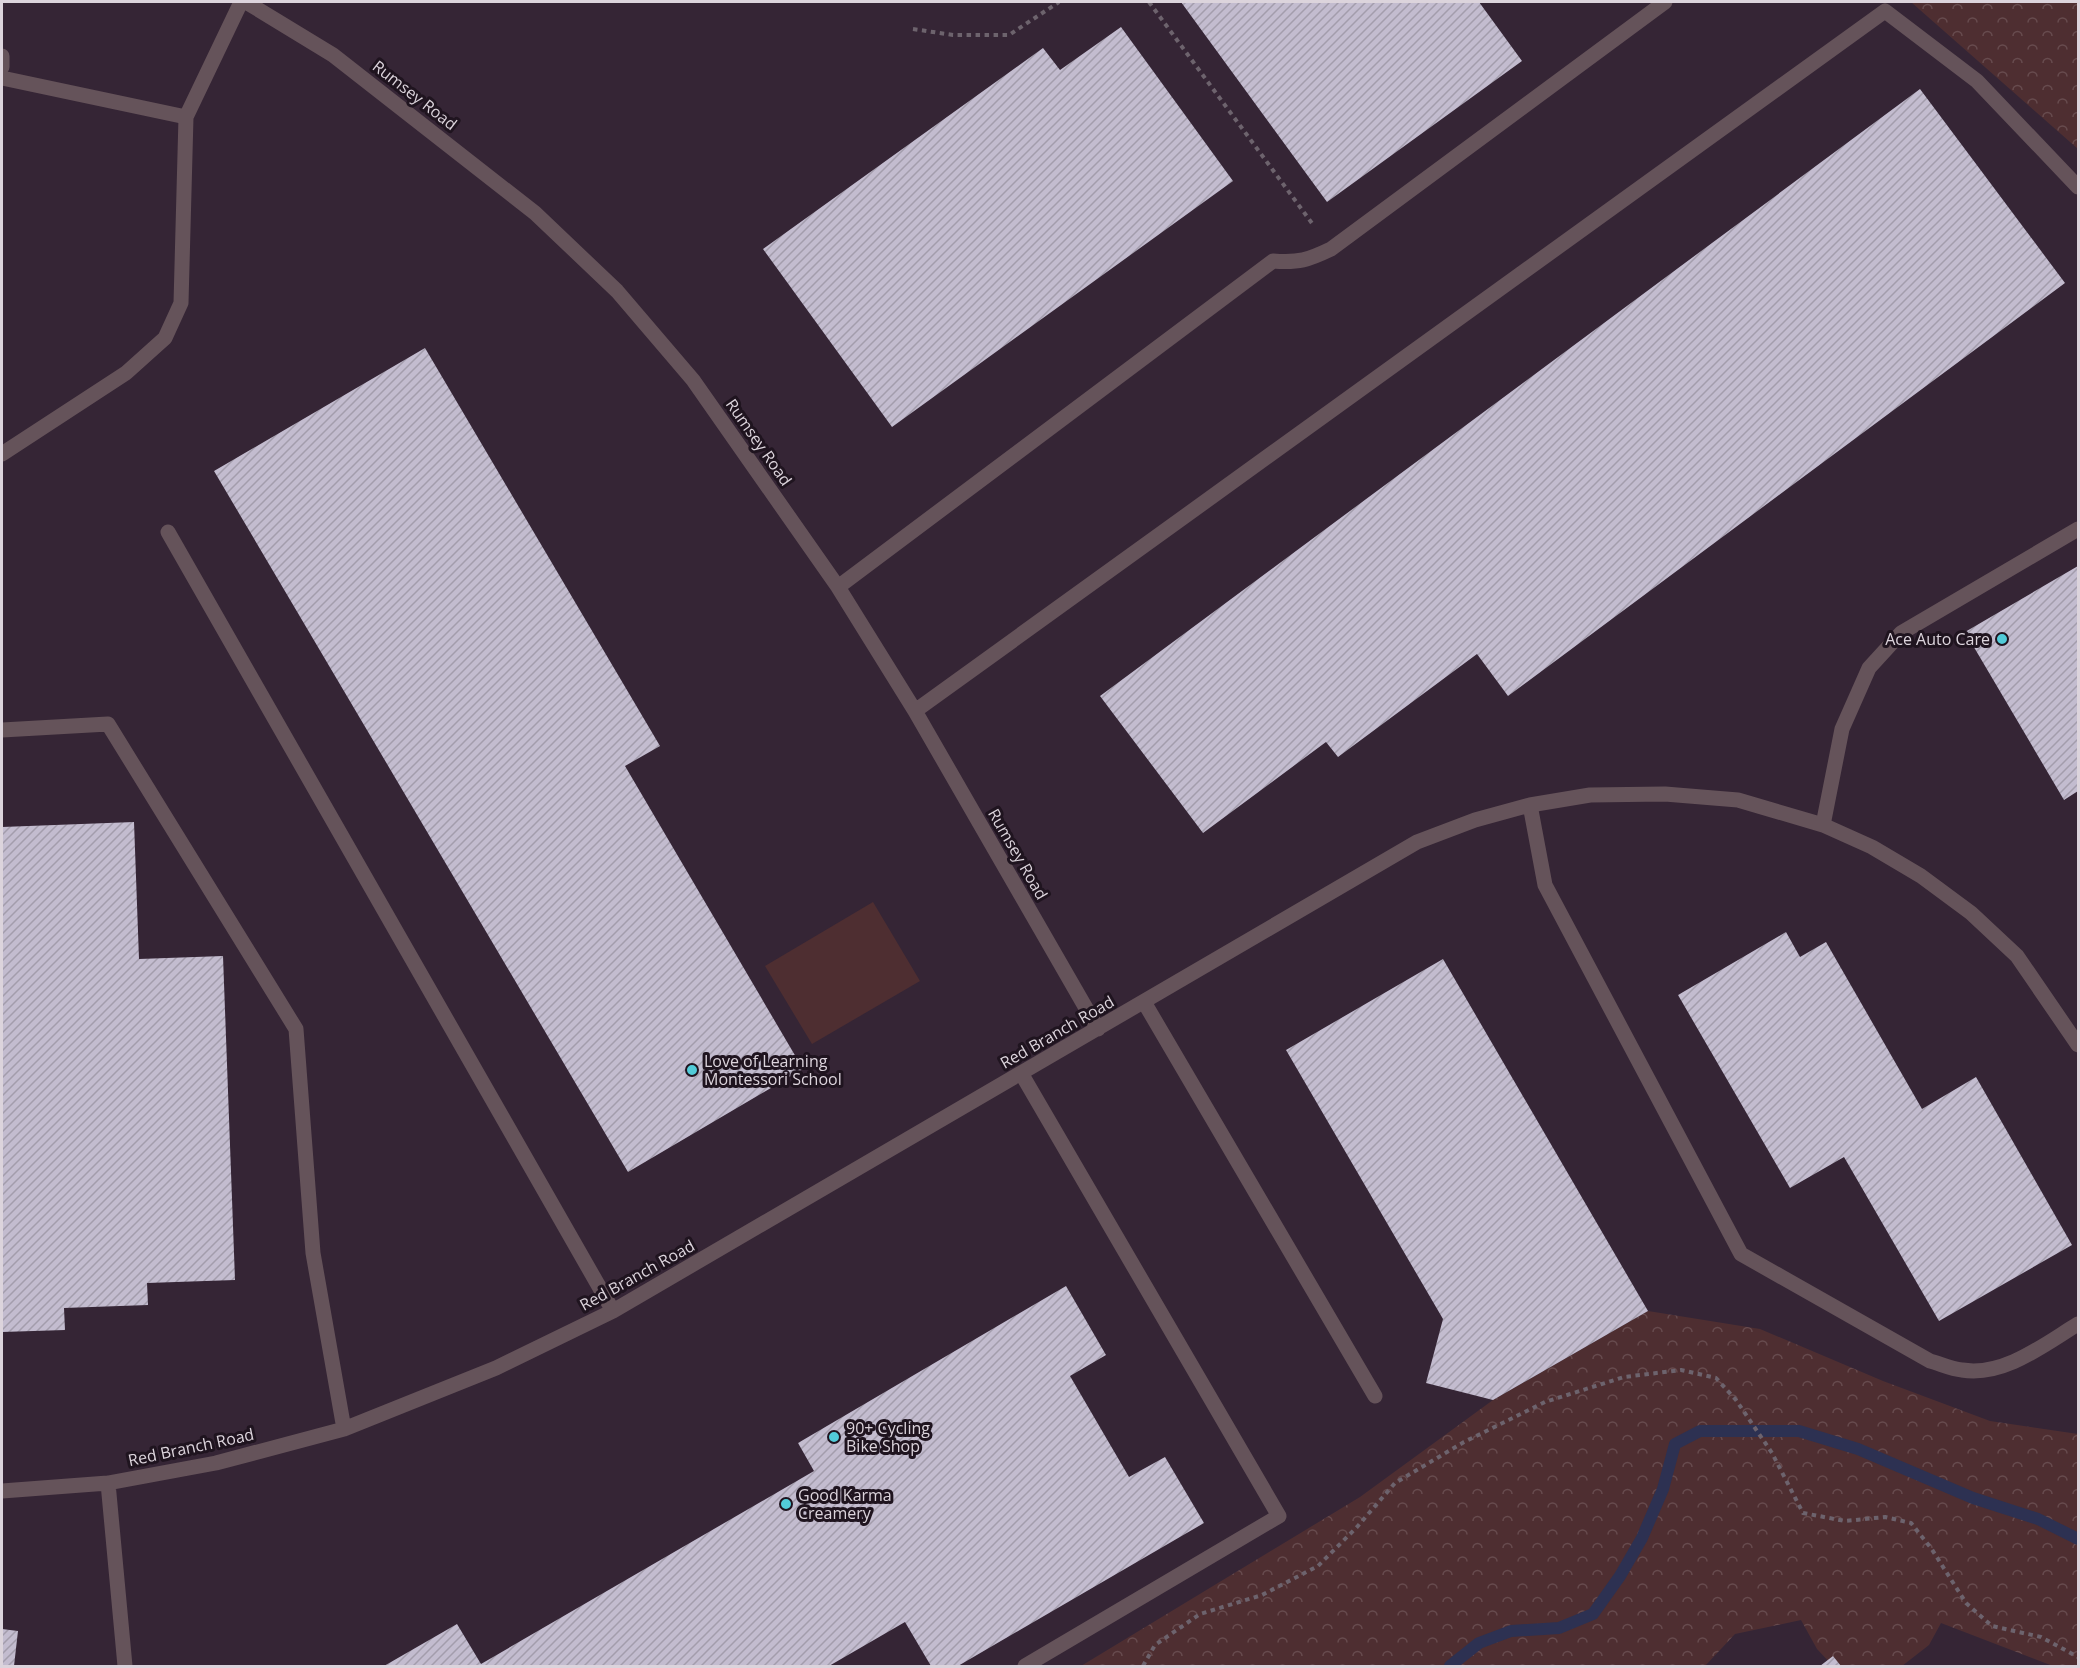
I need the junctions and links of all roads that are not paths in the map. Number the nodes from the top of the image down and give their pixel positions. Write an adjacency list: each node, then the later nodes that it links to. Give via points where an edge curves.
1 (241, 2): 7 (street)
2 (246, 2): 12 (street, Rumsey Road, via 333,55 417,120 535,213 617,291 693,380)
3 (1665, 2): 12 (street, via 1331,249 1309,260 1274,261)
4 (2, 56): 5 (street)
5 (2, 67)
6 (2, 78): 7 (street)
7 (186, 117): 9 (street, via 182,303 165,338 126,373)
8 (2079, 187): 13 (street, via 1977,81 1885,10)
9 (2, 454)
10 (2079, 529): 16 (street, via 1901,633 1869,668 1842,729)
11 (168, 532): 21 (street)
12 (838, 587): 13 (street, Rumsey Road)
13 (915, 711): 18 (street, Rumsey Road)
14 (2, 730): 24 (street, via 108,724 296,1029 313,1253)
15 (1530, 805): 16 (street, Red Branch Road, via 1590,795 1665,794 1738,800); 17 (street, Red Branch Road, via 1417,842); 22 (street, via 1545,885 1741,1254 1930,1361 1963,1371 2016,1361)
16 (1823, 825): 19 (street, Red Branch Road, via 1902,864 1971,913 2017,956)
17 (1144, 1002): 18 (street, Red Branch Road); 23 (street)
18 (1098, 1029): 20 (street, Red Branch Road)
19 (2079, 1045)
20 (1021, 1073): 21 (street, Red Branch Road); 28 (street, via 1279,1516)
21 (613, 1311): 24 (street, Red Branch Road, via 496,1368)
22 (2079, 1324)
23 (1375, 1396)
24 (344, 1429): 25 (street, Red Branch Road, via 216,1463)
25 (108, 1482): 26 (street, Red Branch Road); 27 (street)
26 (2, 1491)
27 (125, 1666)
28 (1025, 1666)

